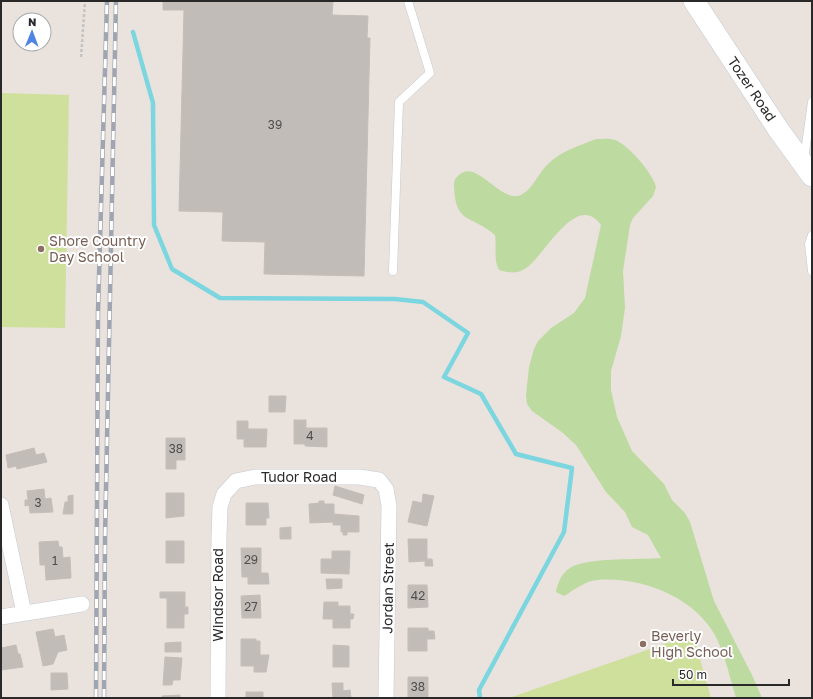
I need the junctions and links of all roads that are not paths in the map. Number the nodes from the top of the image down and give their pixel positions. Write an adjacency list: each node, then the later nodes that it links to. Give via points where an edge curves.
1 (408, 1): 6 (lane, via 430,73 399,102)
2 (694, 1): 4 (main road, Tozer Road)
3 (812, 102): 4 (lane)
4 (808, 170)
5 (812, 235): 7 (lane, via 809,244)
6 (393, 271)
7 (812, 271)
8 (379, 480): 9 (street, Tudor Road, via 359,477 255,477 236,482); 15 (street, Jordan Street, via 386,489 389,506)
9 (224, 494): 14 (street, Windsor Road, via 220,507 218,537)
10 (1, 505): 12 (street)
11 (82, 604): 12 (street)
12 (24, 614): 13 (street)
13 (1, 617)
14 (218, 698)
15 (386, 698)

